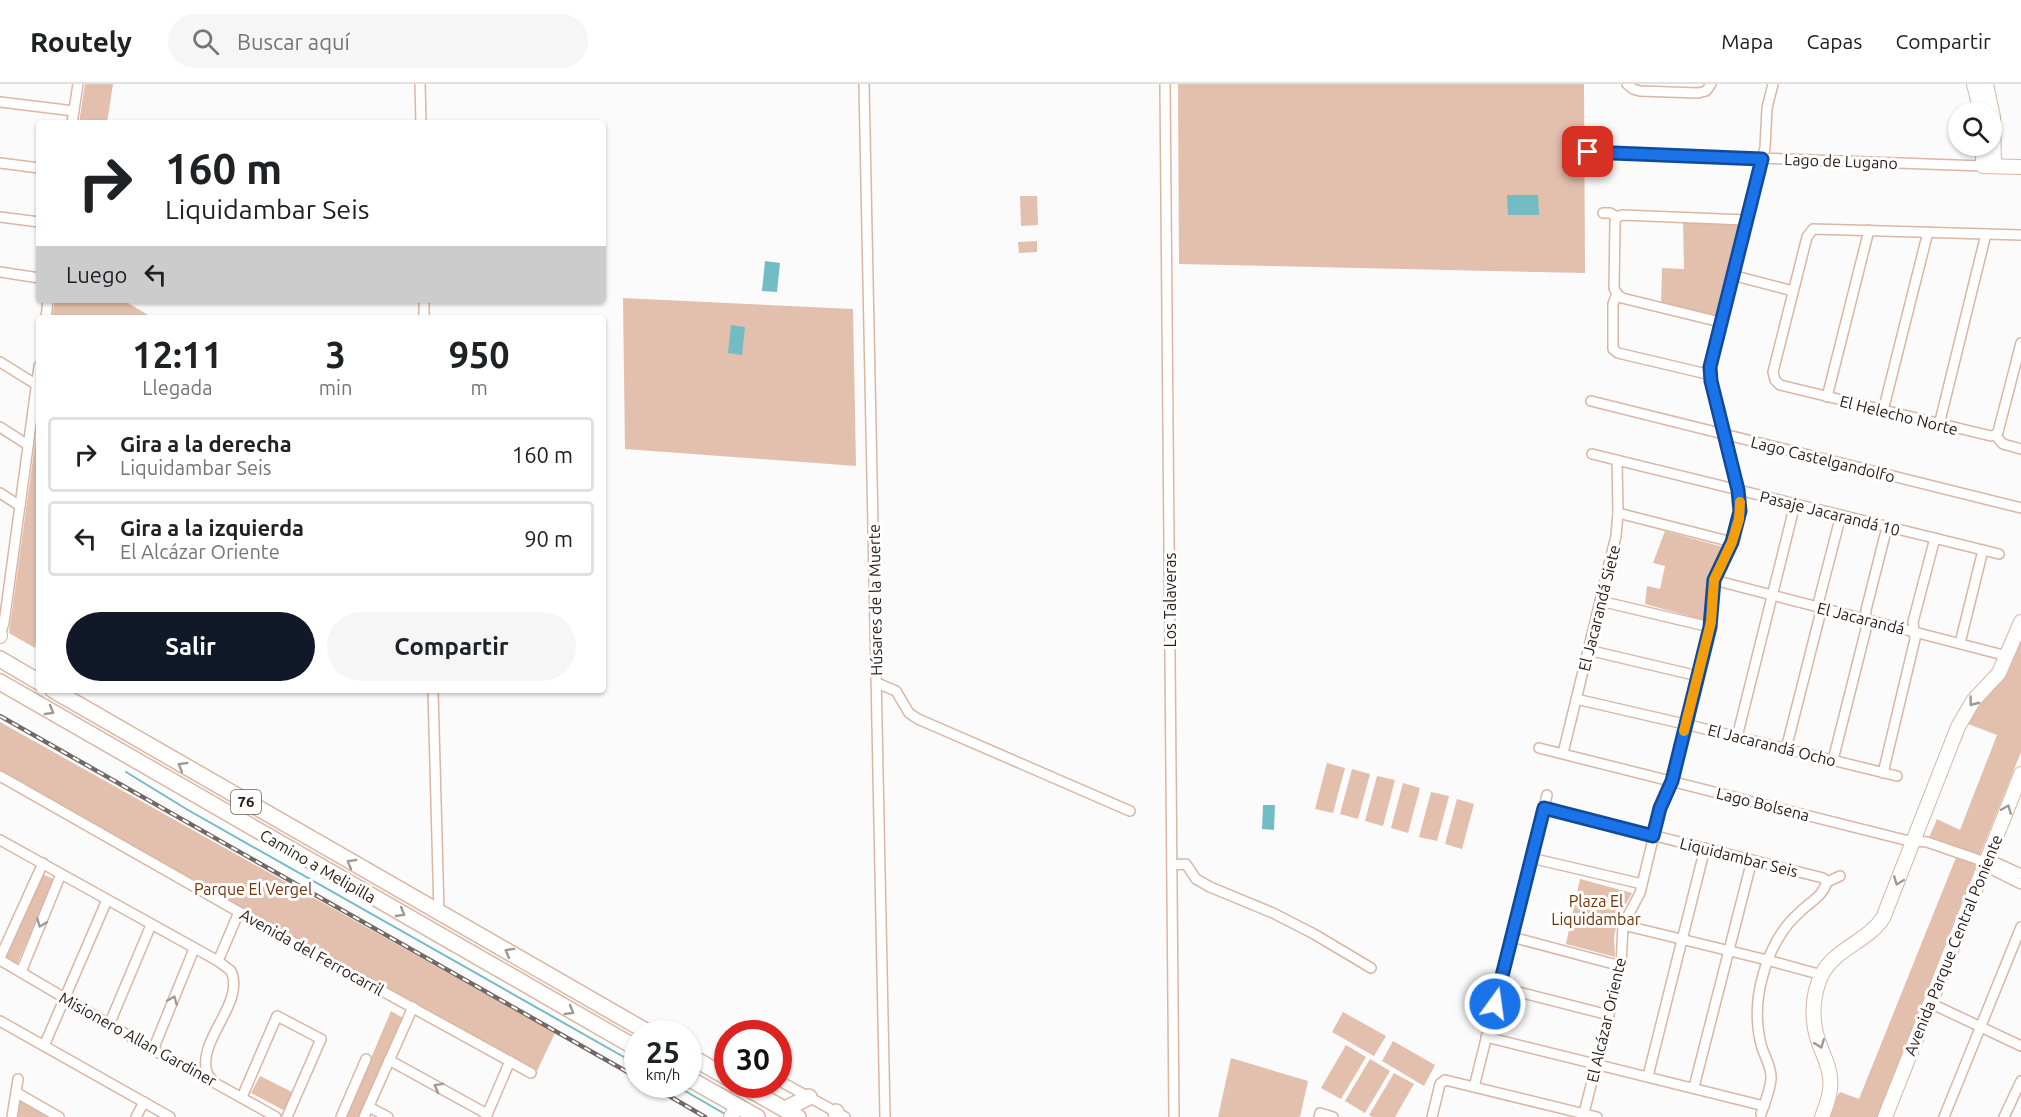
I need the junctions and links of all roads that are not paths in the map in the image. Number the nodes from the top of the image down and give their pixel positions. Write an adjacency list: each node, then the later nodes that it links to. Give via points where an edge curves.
1 (78, 84): 13 (street)
2 (420, 84): 15 (street)
3 (864, 84): 82 (street, Húsares de la Muerte)
4 (1165, 84): 108 (street, Los Talaveras)
5 (1627, 84): 10 (street, via 1640,91)
6 (1711, 84): 10 (street, via 1704,92)
7 (1773, 84): 18 (street, El Alcázar Oriente)
8 (1974, 84): 12 (street)
9 (1986, 84): 20 (street, via 1993,117)
10 (1683, 88)
11 (0, 102): 13 (street)
12 (1978, 102)
13 (74, 111): 14 (street)
14 (72, 120)
15 (420, 120)
16 (1588, 152): 18 (street, Lago de Lugano)
17 (1986, 156): 20 (street)
18 (1762, 159): 20 (street, Lago de Lugano); 26 (street, El Alcázar Oriente)
19 (0, 163): 22 (street)
20 (1988, 166): 21 (street, Lago de Lugano)
21 (2021, 167)
22 (36, 168)
23 (1603, 213): 25 (street)
24 (0, 217): 27 (street)
25 (1617, 217): 26 (street); 36 (street)
26 (1746, 220): 33 (street, El Alcázar Oriente)
27 (36, 222)
28 (1869, 230): 29 (street); 35 (street, via 1811,231); 43 (street)
29 (1928, 232): 30 (street); 45 (street)
30 (1986, 234): 31 (street); 46 (street)
31 (2021, 235)
32 (0, 272): 34 (street)
33 (1732, 275): 35 (street); 37 (street, El Alcázar Oriente)
34 (36, 278)
35 (1793, 291): 43 (street, El Helecho Norte, via 1774,380)
36 (1617, 294): 37 (street); 40 (street, via 1613,307 1615,351)
37 (1720, 322): 40 (street, El Alcázar Oriente)
38 (2021, 345): 49 (street)
39 (0, 362): 41 (street)
40 (1710, 375): 48 (street, El Alcázar Oriente)
41 (36, 385)
42 (36, 393): 50 (street)
43 (1827, 397): 45 (street, El Helecho Norte)
44 (1591, 401): 48 (street, Lago Castelgandolfo)
45 (1883, 411): 46 (street, El Helecho Norte)
46 (1939, 425): 49 (street, El Helecho Norte)
47 (0, 427): 50 (street)
48 (1724, 434): 54 (street, El Alcázar Oriente); 58 (street, Lago Castelgandolfo)
49 (1995, 435): 51 (street, El Helecho Norte, via 2003,444)
50 (28, 446): 57 (street)
51 (2021, 449)
52 (1592, 454): 53 (street, Pasaje Jacarandá 10)
53 (1617, 460): 54 (street, Pasaje Jacarandá 10); 59 (street, El Jacarandá Siete)
54 (1738, 490): 56 (street, Pasaje Jacarandá 10); 63 (street, El Alcázar Oriente, via 1740,511)
55 (0, 492): 57 (street)
56 (1795, 504): 60 (street, Pasaje Jacarandá 10); 67 (street)
57 (20, 506): 74 (street)
58 (2021, 508)
59 (1618, 513): 63 (street); 68 (street, El Jacarandá Siete)
60 (1841, 515): 61 (street, Pasaje Jacarandá 10); 69 (street)
61 (1887, 526): 62 (street, Pasaje Jacarandá 10); 70 (street)
62 (1935, 538): 64 (street, Pasaje Jacarandá 10); 73 (street, via 1913,622)
63 (1732, 542): 66 (street, El Alcázar Oriente)
64 (1983, 550): 65 (street, Pasaje Jacarandá 10); 75 (street)
65 (1999, 554)
66 (1714, 580): 67 (street, El Jacarandá); 72 (street, El Alcázar Oriente)
67 (1772, 595): 69 (street, El Jacarandá); 87 (street)
68 (1600, 601): 72 (street); 76 (street, El Jacarandá Siete)
69 (1820, 607): 70 (street, El Jacarandá); 89 (street)
70 (1866, 619): 73 (street, El Jacarandá); 91 (street)
71 (2021, 622): 77 (street)
72 (1710, 627): 79 (street, El Alcázar Oriente)
73 (1914, 632): 75 (street, El Jacarandá); 92 (street)
74 (0, 636)
75 (1960, 644): 77 (street, El Jacarandá)
76 (1588, 650): 79 (street); 85 (street, El Jacarandá Siete)
77 (2007, 656): 102 (street, one-way to 102, via 1999,673 1962,718)
78 (0, 659): 80 (main road)
79 (1698, 676): 86 (street, El Alcázar Oriente)
80 (36, 680)
81 (0, 682): 143 (main road, Camino a Melipilla / 76, one-way to 143)
82 (877, 683): 99 (street, via 896,691 909,713 918,719); 181 (street, Húsares de la Muerte)
83 (58, 693): 117 (main road, Camino a Melipilla / 76, one-way to 83)
84 (433, 693): 117 (street)
85 (1576, 699): 86 (street, El Jacarandá Ocho); 90 (street, El Jacarandá Siete)
86 (1686, 724): 87 (street, El Jacarandá Ocho); 96 (street, El Alcázar Oriente)
87 (1737, 737): 89 (street, El Jacarandá Ocho)
88 (1539, 748): 90 (street, Lago Bolsena)
89 (1786, 749): 91 (street, El Jacarandá Ocho)
90 (1563, 753): 96 (street, Lago Bolsena)
91 (1833, 760): 92 (street, El Jacarandá Ocho)
92 (1882, 773): 95 (street, El Jacarandá Ocho)
93 (2021, 774): 106 (street, Avenida Parque Central Poniente, one-way to 93)
94 (0, 776): 116 (street, Avenida del Ferrocarril)
95 (1897, 776)
96 (1672, 781): 100 (street, El Alcázar Oriente); 102 (street, Lago Bolsena)
97 (1547, 795): 98 (street)
98 (1544, 808): 100 (street, Liquidambar Seis); 104 (street)
99 (1130, 810)
100 (1653, 836): 103 (street, Liquidambar Seis); 113 (street, El Alcázar Oriente)
101 (0, 840): 107 (street)
102 (1913, 841): 106 (street, Lago Bolsena, via 1928,842); 132 (street, one-way to 132, via 1881,921 1834,958)
103 (1705, 848): 105 (street, Liquidambar Seis); 122 (street)
104 (1532, 858): 113 (street); 121 (street)
105 (1752, 860): 112 (street, Liquidambar Seis); 125 (street)
106 (1985, 862): 110 (street, Lago Bolsena); 114 (street, Lago Bolsena); 135 (street, Avenida Parque Central Poniente)
107 (43, 863): 109 (street); 126 (street)
108 (1172, 865): 130 (street, via 1186,864 1196,879 1210,887 1304,928); 182 (street, Los Talaveras)
109 (61, 874): 115 (street); 131 (street, one-way to 131)
110 (2021, 874)
111 (1840, 876): 112 (street)
112 (1827, 882): 127 (street, via 1821,895 1787,926)
113 (1642, 884): 119 (street, El Alcázar Oriente)
114 (2021, 884)
115 (107, 900): 118 (street); 134 (street)
116 (239, 912): 128 (street); 136 (street, Avenida del Ferrocarril)
117 (439, 913): 138 (main road, Camino a Melipilla / 76, one-way to 117)
118 (151, 925): 124 (street); 140 (street)
119 (1623, 925): 122 (street); 129 (street, El Alcázar Oriente)
120 (2021, 927): 123 (street)
121 (1512, 937): 129 (street); 133 (street)
122 (1683, 939): 125 (street); 153 (street)
123 (2018, 941): 141 (street)
124 (194, 949): 128 (street); 146 (street, one-way to 124)
125 (1728, 951): 127 (street); 157 (street)
126 (0, 959): 131 (street, Misionero Allan Gardiner)
127 (1767, 960): 132 (street); 157 (street, via 1757,1010 1759,1037 1771,1078 1762,1110)
128 (218, 962): 152 (street, via 231,971 234,988 205,1058)
129 (1621, 966): 137 (street, El Alcázar Oriente)
130 (1371, 968)
131 (21, 972): 134 (street, Misionero Allan Gardiner)
132 (1822, 975): 187 (street, one-way to 187, via 1815,997 1814,1021 1831,1080)
133 (1499, 987): 137 (street); 142 (street)
134 (66, 999): 140 (street, Misionero Allan Gardiner); 144 (street)
135 (1930, 1003): 141 (street); 188 (street, Avenida Parque Central Poniente)
136 (412, 1007): 148 (street); 149 (street, Avenida del Ferrocarril)
137 (1609, 1016): 150 (street, El Alcázar Oriente)
138 (626, 1020)
139 (0, 1022): 144 (street)
140 (109, 1025): 146 (street, Misionero Allan Gardiner)
141 (1980, 1027): 145 (street); 189 (street)
142 (1486, 1037): 150 (street); 156 (street)
143 (624, 1041)
144 (44, 1046): 164 (street)
145 (2021, 1046)
146 (153, 1050): 152 (street, Misionero Allan Gardiner)
147 (366, 1059): 177 (street)
148 (390, 1060): 165 (street); 171 (street, one-way to 148)
149 (510, 1061): 151 (street, Avenida del Ferrocarril); 171 (street)
150 (1597, 1063): 153 (street); 170 (street, El Alcázar Oriente)
151 (531, 1073)
152 (208, 1075): 161 (street, Misionero Allan Gardiner)
153 (1648, 1076): 157 (street)
154 (18, 1079): 160 (street)
155 (2021, 1081): 190 (street)
156 (1474, 1087): 170 (street); 185 (street, via 1448,1080 1441,1082)
157 (1694, 1087)
158 (702, 1088): 166 (main road)
159 (792, 1088): 162 (street)
160 (17, 1093): 172 (street); 173 (street)
161 (242, 1097): 168 (street, Misionero Allan Gardiner); 176 (street, via 277,1016 321,1039)
162 (809, 1097): 167 (main road); 169 (street)
163 (765, 1098): 167 (main road)
164 (144, 1102): 174 (street); 175 (street)
165 (369, 1107): 178 (street); 179 (street)
166 (734, 1112): 180 (main road)
167 (791, 1113)
168 (270, 1115)
169 (839, 1115)
170 (1583, 1115): 186 (street)
171 (487, 1116)
172 (12, 1117)
173 (59, 1117)
174 (136, 1117)
175 (170, 1117)
176 (287, 1117)
177 (341, 1117)
178 (364, 1117)
179 (388, 1117)
180 (758, 1117)
181 (885, 1117)
182 (1174, 1117)
183 (1319, 1117): 184 (street, via 1320,1113)
184 (1333, 1117)
185 (1432, 1117)
186 (1597, 1117)
187 (1822, 1117)
188 (1885, 1117)
189 (1944, 1117)
190 (2004, 1117)

